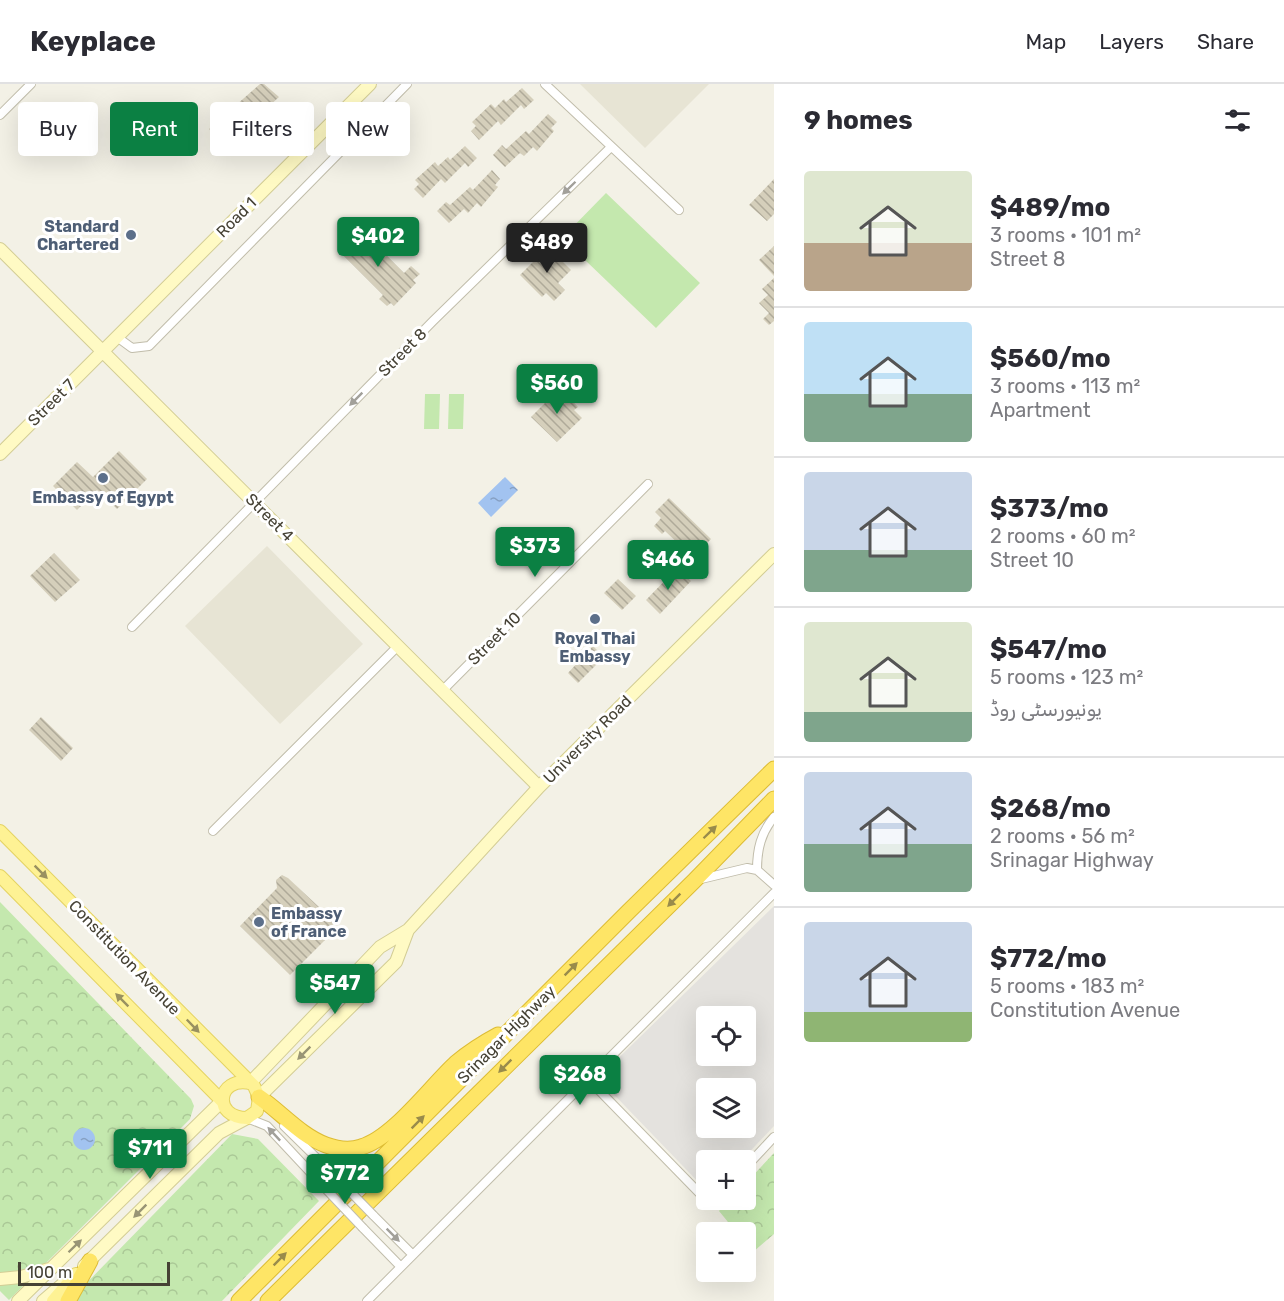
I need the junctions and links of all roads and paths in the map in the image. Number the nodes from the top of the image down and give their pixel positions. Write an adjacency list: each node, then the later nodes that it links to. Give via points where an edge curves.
1 (31, 84): 5 (street)
2 (370, 84): 9 (street, Road 1)
3 (407, 84): 9 (street, via 149,346 132,348)
4 (545, 84): 6 (street)
5 (0, 115)
6 (611, 147): 7 (street); 13 (street, Street 8, one-way to 13)
7 (679, 210)
8 (0, 249): 10 (street, Street 4)
9 (117, 337): 10 (street, Road 1)
10 (103, 350): 11 (street, Street 7); 13 (street, Street 4)
11 (0, 454)
12 (648, 484): 17 (street, Street 10)
13 (255, 502): 15 (street, Street 8); 16 (street, Street 4)
14 (774, 554): 19 (street, University Road)
15 (132, 627)
16 (398, 646): 17 (street, Street 4); 23 (street)
17 (442, 691): 19 (street, Street 4)
18 (774, 770): 30 (highway, Srinagar Highway, one-way to 18)
19 (539, 787): 29 (street, University Road)
20 (774, 799): 26 (highway, Srinagar Highway)
21 (774, 817): 24 (street, via 758,849)
22 (0, 831): 32 (main road, Constitution Avenue, one-way to 32)
23 (213, 831)
24 (757, 870): 26 (street, via 739,869); 27 (street)
25 (0, 876): 34 (main road, Constitution Avenue, one-way to 25)
26 (694, 881): 52 (highway, Srinagar Highway, one-way to 52)
27 (774, 885)
28 (774, 893): 31 (street)
29 (408, 930): 32 (street, via 380,947); 33 (street, one-way to 33, via 396,962)
30 (513, 1028): 33 (highway, via 457,1062 394,1125 362,1147 348,1150 324,1144); 51 (highway, Srinagar Highway, one-way to 30)
31 (588, 1079): 40 (street); 41 (street)
32 (250, 1083): 33 (main road); 34 (main road, via 234,1083 223,1094)
33 (259, 1100): 35 (main road, via 257,1111); 41 (street, one-way to 41, bridge)
34 (222, 1101): 35 (main road, via 235,1117); 37 (street)
35 (247, 1118): 38 (street, via 219,1133); 43 (street, one-way to 35, bridge, via 267,1126)
36 (774, 1137): 39 (street)
37 (183, 1139): 38 (street); 44 (street, one-way to 37)
38 (198, 1153): 42 (street, one-way to 42)
39 (756, 1156)
40 (696, 1190)
41 (413, 1255): 43 (street)
42 (90, 1261): 45 (street); 50 (highway)
43 (401, 1267): 53 (street)
44 (52, 1268): 46 (street); 47 (street)
45 (76, 1274): 48 (street); 49 (main road)
46 (0, 1279)
47 (18, 1301)
48 (43, 1301)
49 (53, 1301)
50 (68, 1301)
51 (239, 1301)
52 (268, 1301)
53 (367, 1301)

